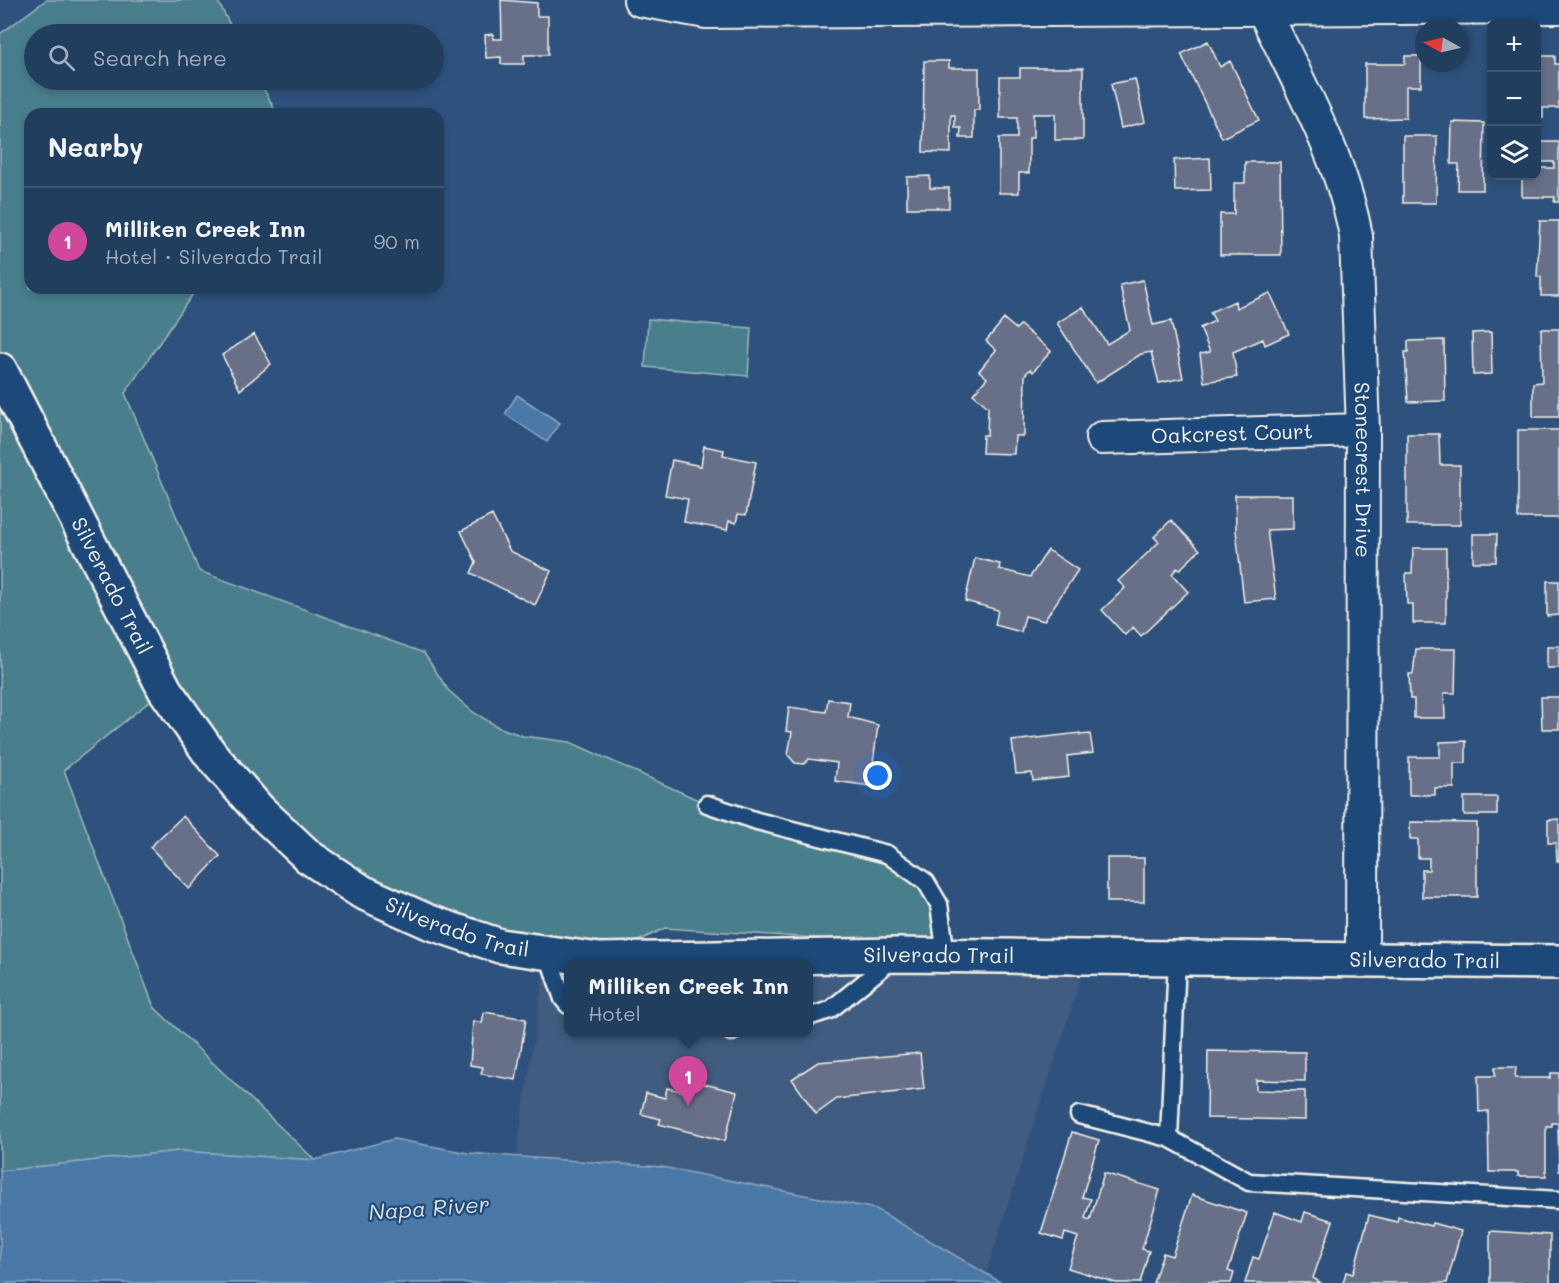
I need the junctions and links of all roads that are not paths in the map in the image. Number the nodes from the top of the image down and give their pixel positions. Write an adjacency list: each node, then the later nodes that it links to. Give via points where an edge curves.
1 (640, 0): 2 (street, via 706,12)
2 (1261, 4): 3 (street); 5 (street, Stonecrest Drive, via 1351,207 1356,236)
3 (1559, 7)
4 (0, 370): 8 (main road, Silverado Trail, via 165,690 211,755 259,810 309,857 363,892 429,922 490,942)
5 (1363, 430): 6 (street, Oakcrest Court); 14 (street, Stonecrest Drive)
6 (1102, 438)
7 (707, 804): 10 (lane, via 895,858 926,882 939,904)
8 (547, 952): 11 (main road, Silverado Trail); 16 (lane)
9 (897, 955): 10 (main road, Silverado Trail); 12 (main road, Silverado Trail); 17 (lane, via 830,1010)
10 (946, 956): 13 (main road, Silverado Trail)
11 (592, 959)
12 (659, 959)
13 (1177, 959): 14 (main road, Silverado Trail); 19 (lane)
14 (1362, 961): 15 (main road, Silverado Trail)
15 (1559, 962)
16 (564, 1000)
17 (813, 1015)
18 (1079, 1115): 19 (lane)
19 (1169, 1137): 20 (lane, via 1249,1182)
20 (1559, 1200)

